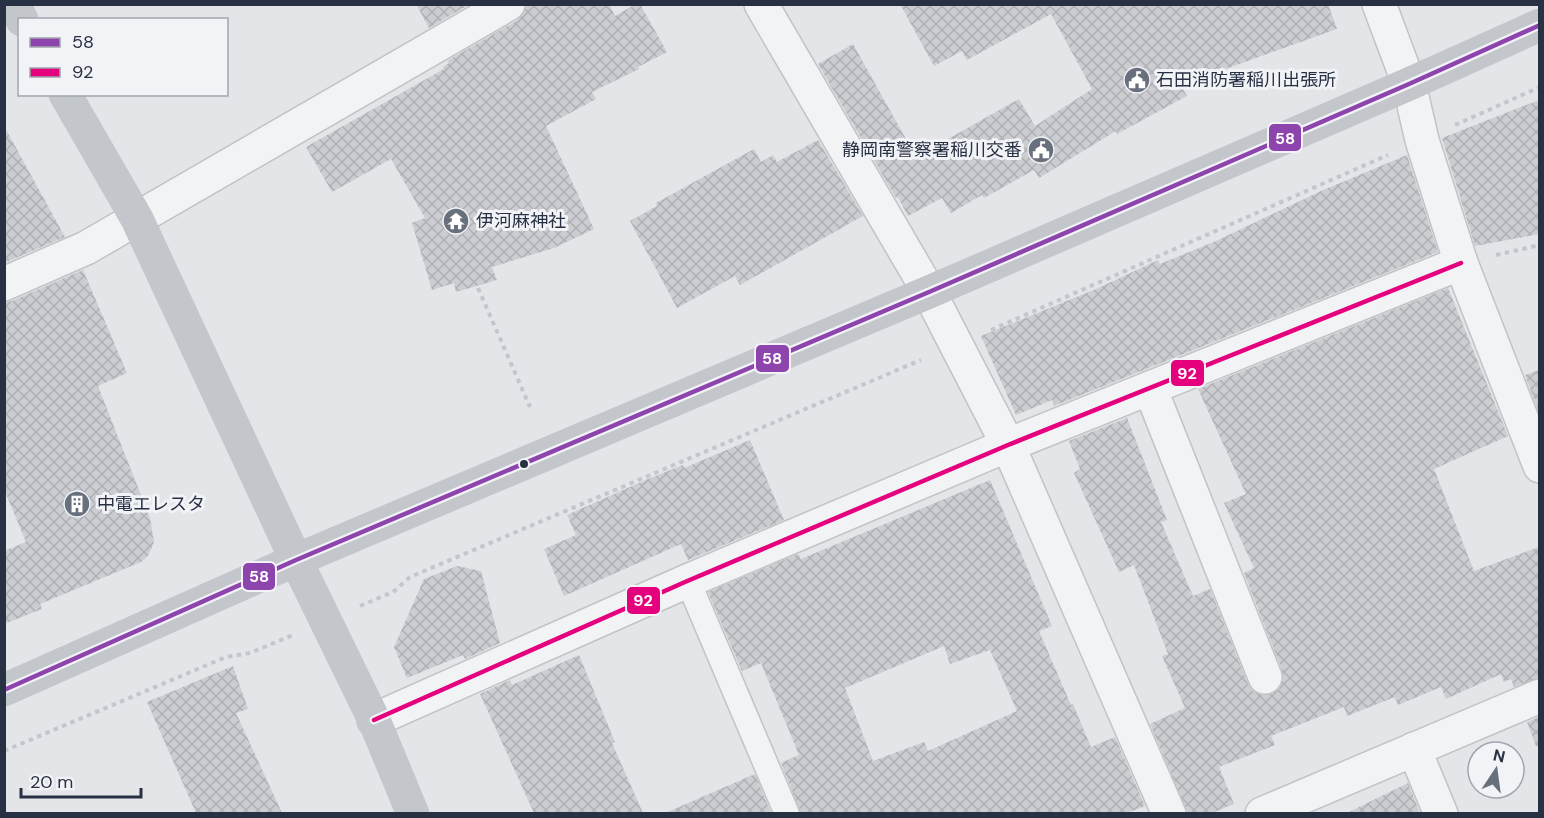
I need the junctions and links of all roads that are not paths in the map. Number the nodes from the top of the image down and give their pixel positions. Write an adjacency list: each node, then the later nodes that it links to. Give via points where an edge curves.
1 (14, 4): 5 (main road)
2 (508, 4): 9 (street)
3 (761, 4): 12 (street)
4 (1379, 4): 7 (street)
5 (21, 18)
6 (1539, 24): 7 (main road)
7 (1409, 84): 10 (street, via 1422,140); 12 (main road)
8 (66, 96): 9 (main road)
9 (137, 219): 11 (street, via 87,248); 16 (main road)
10 (1461, 263): 13 (street); 15 (street)
11 (4, 284)
12 (929, 292): 14 (street); 16 (main road)
13 (1150, 388): 14 (street); 18 (street)
14 (1008, 445): 17 (street); 25 (street)
15 (1539, 466)
16 (296, 560): 19 (main road); 21 (main road)
17 (688, 581): 21 (street); 24 (lane)
18 (1265, 678)
19 (4, 690)
20 (1539, 696): 22 (street)
21 (374, 720): 23 (main road)
22 (1414, 749): 26 (street); 27 (street)
23 (413, 813)
24 (787, 813)
25 (1169, 813)
26 (1262, 813)
27 (1441, 813)

